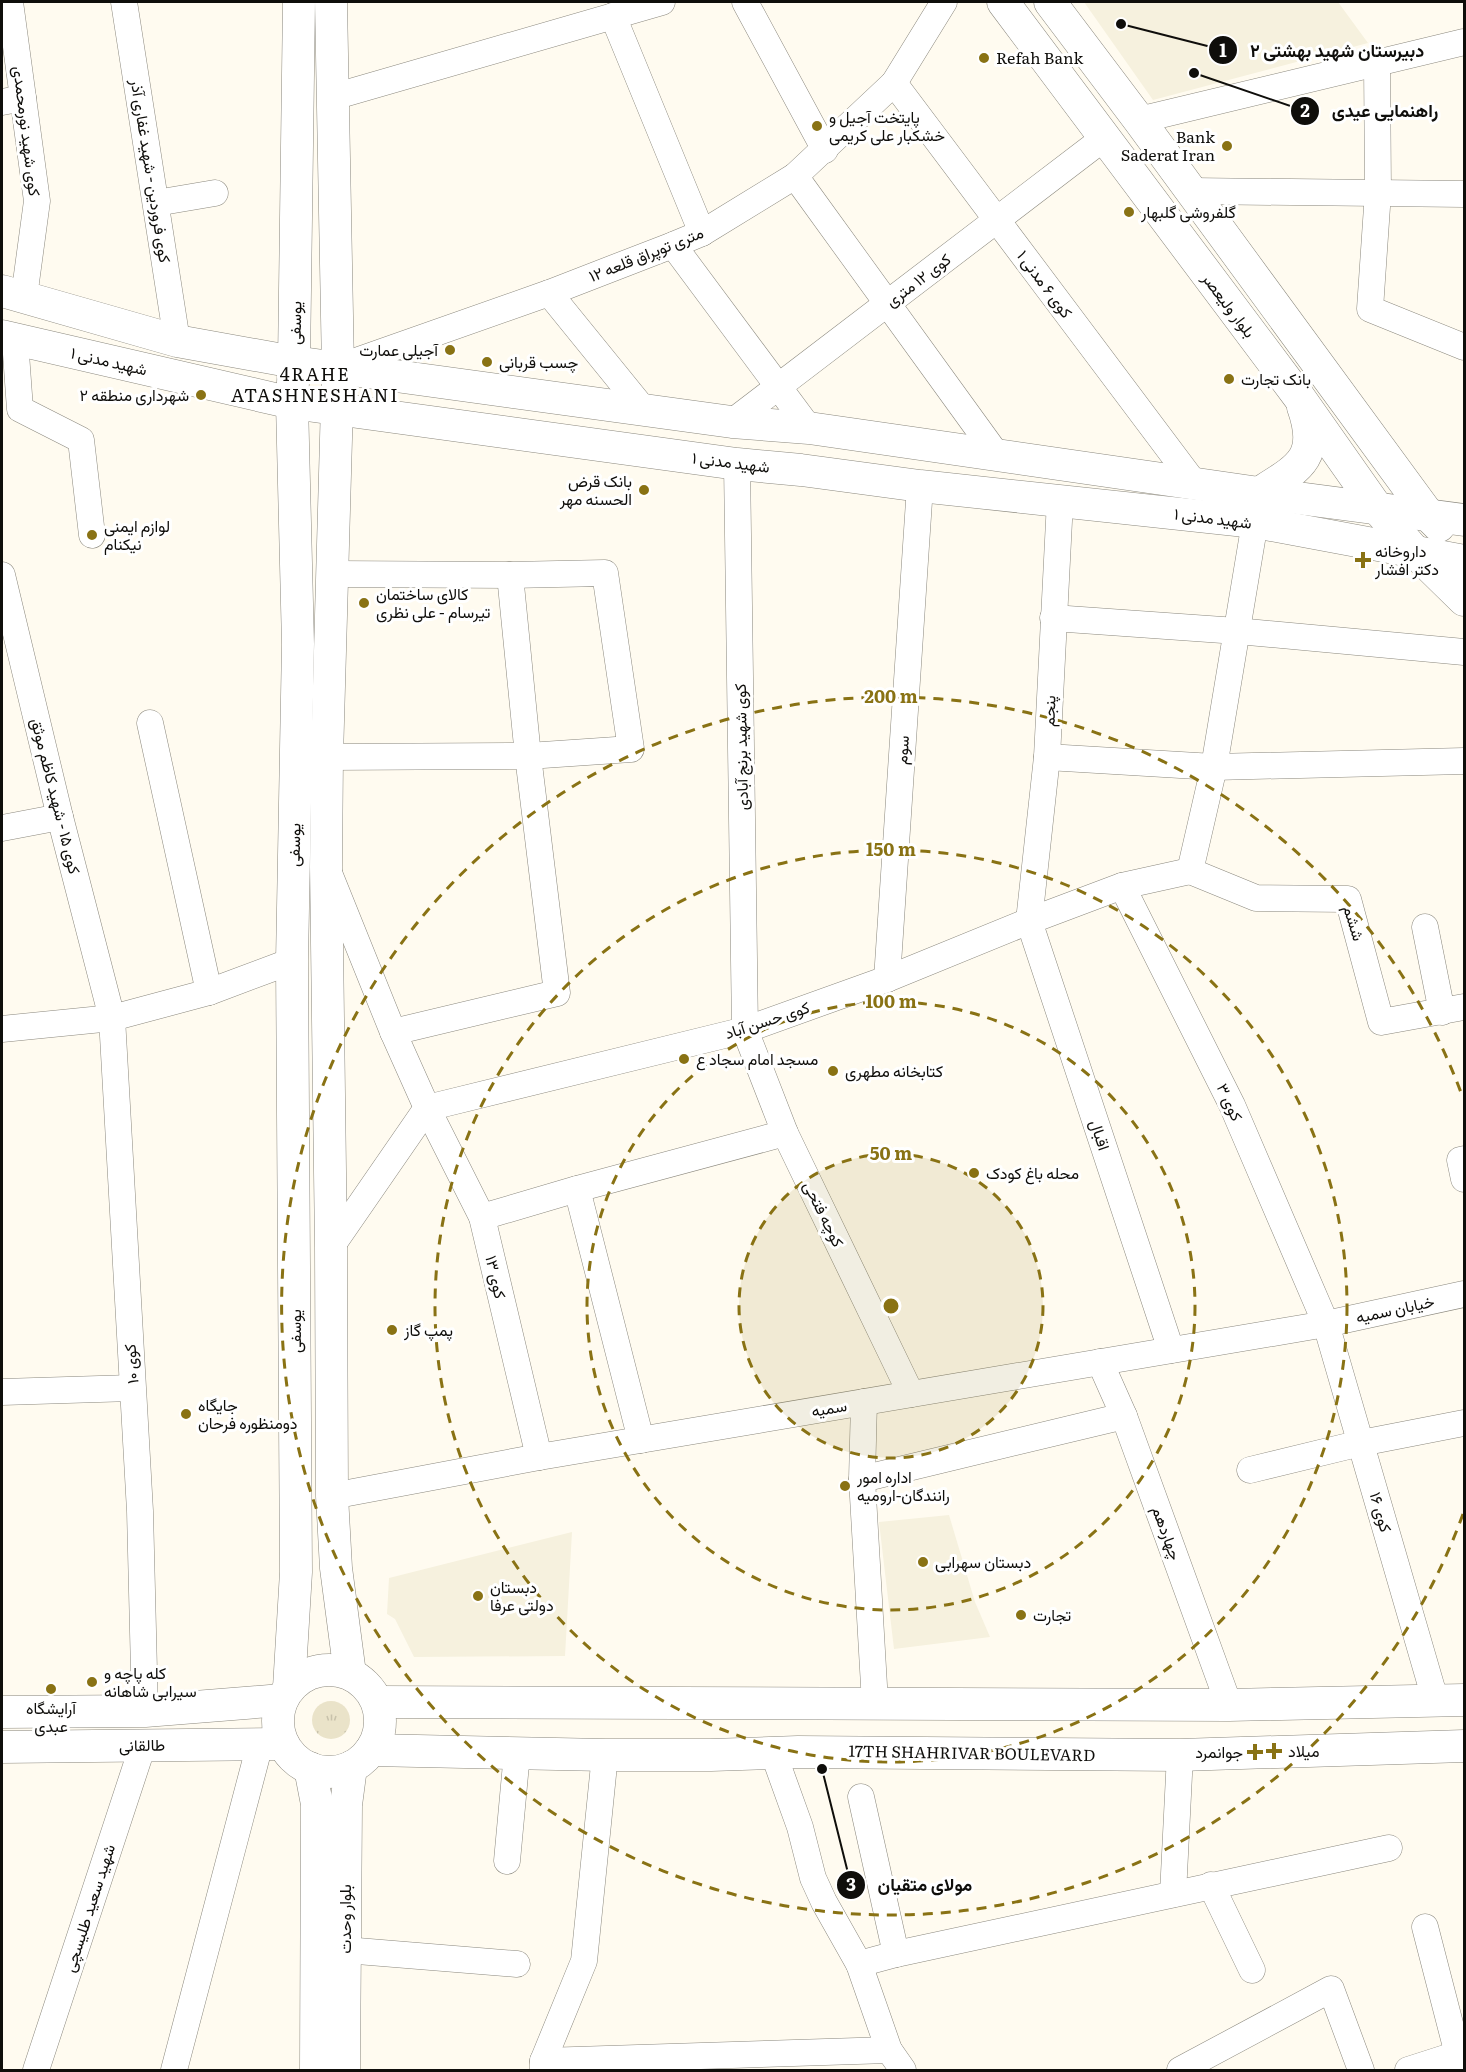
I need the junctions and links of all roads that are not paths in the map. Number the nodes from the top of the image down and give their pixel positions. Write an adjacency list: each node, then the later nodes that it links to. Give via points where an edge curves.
1 (10, 2): 15 (street, کوی شهید نورمحمدی)
2 (124, 2): 24 (street, کوی فروردین - شهید غفاری آذر)
3 (300, 2): 34 (main road, یوسفی)
4 (331, 2): 14 (main road, یوسفی)
5 (662, 2): 10 (street)
6 (745, 2): 18 (street)
7 (944, 2): 13 (street, ۱۲ متری توپراق قلعه)
8 (1003, 2): 17 (main road, بلوار ولیعصر)
9 (1050, 2): 16 (main road)
10 (613, 16): 14 (street); 26 (street)
11 (1464, 42): 12 (street)
12 (1377, 63): 16 (street); 21 (street)
13 (894, 83): 18 (street, ۱۲ متری توپراق قلعه); 25 (street, کوی ۶ مدنی ۱)
14 (333, 97): 35 (main road, یوسفی)
15 (12, 100): 29 (street, کوی شهید نورمحمدی, via 37,201)
16 (1139, 120): 20 (main road)
17 (1104, 138): 25 (street, کوی ۱۲ متری); 37 (main road, بلوار ولیعصر)
18 (825, 150): 19 (street, ۱۲ متری توپراق قلعه)
19 (795, 176): 26 (street, ۱۲ متری توپراق قلعه); 30 (street)
20 (1192, 191): 21 (street); 51 (main road)
21 (1377, 192): 23 (street); 33 (street, via 1370,309)
22 (215, 193): 24 (street)
23 (1464, 194)
24 (156, 203): 32 (street, کوی فروردین - شهید غفاری آذر)
25 (997, 220): 30 (street, کوی ۱۲ متری); 46 (street, کوی ۶ مدنی ۱)
26 (702, 232): 27 (street, ۱۲ متری توپراق قلعه)
27 (673, 245): 28 (street, ۱۲ متری توپراق قلعه); 36 (street)
28 (549, 293): 35 (street, ۱۲ متری توپراق قلعه); 40 (street)
29 (13, 294): 31 (main road); 32 (main road, شهید مدنی ۱)
30 (887, 304): 36 (street, کوی ۱۲ متری); 43 (street)
31 (8, 338): 38 (main road, شهید مدنی ۱); 53 (street, via 20,409 81,440)
32 (177, 341): 34 (main road, شهید مدنی ۱)
33 (1464, 347)
34 (294, 362): 35 (main road, شهید مدنی ۱); 38 (main road, یوسفی)
35 (338, 368): 39 (main road, یوسفی); 40 (main road, شهید مدنی ۱)
36 (778, 387): 41 (street, کوی ۱۲ متری); 42 (street)
37 (1299, 397): 49 (main road, via 1310,432 1310,447 1305,459); 50 (main road, بلوار ولیعصر)
38 (292, 403): 39 (main road, شهید مدنی ۱); 63 (main road, یوسفی)
39 (337, 408): 44 (main road, شهید مدنی ۱); 57 (main road, یوسفی)
40 (644, 410): 41 (main road, شهید مدنی ۱)
41 (732, 422): 42 (main road, شهید مدنی ۱)
42 (808, 428): 43 (main road, شهید مدنی ۱); 45 (main road)
43 (997, 455): 46 (main road, شهید مدنی ۱)
44 (737, 464): 45 (main road, شهید مدنی ۱); 85 (street, کوی شهید برنج آبادی)
45 (801, 470): 47 (main road, شهید مدنی ۱)
46 (1195, 484): 49 (main road, شهید مدنی ۱)
47 (920, 486): 48 (main road, شهید مدنی ۱); 80 (street, سوم)
48 (1060, 501): 49 (main road, شهید مدنی ۱); 61 (street, پنجم)
49 (1257, 508): 50 (main road, شهید مدنی ۱); 55 (main road, شهید مدنی ۱); 62 (street)
50 (1377, 508): 51 (main road, شهید مدنی ۱); 55 (main road, بلوار ولیعصر)
51 (1430, 517): 52 (main road, شهید مدنی ۱); 54 (main road)
52 (1464, 520)
53 (92, 535)
54 (1464, 552)
55 (1417, 554): 56 (main road, شهید مدنی ۱); 60 (main road, بلوار ولیعصر)
56 (1464, 561)
57 (333, 574): 59 (street); 64 (main road, یوسفی)
58 (2, 575): 72 (street, کوی ۱۵ - شهید کاظم موثق)
59 (510, 576): 67 (street); 67 (street, via 605,573 631,749)
60 (1464, 600)
61 (1053, 618): 62 (street); 69 (street, پنجم)
62 (1237, 631): 65 (street); 71 (street)
63 (298, 644): 64 (main road); 79 (main road, یوسفی)
64 (331, 645): 68 (main road, یوسفی)
65 (1464, 652)
66 (150, 723): 81 (street)
67 (528, 756): 68 (street); 86 (street, via 557,993)
68 (327, 757): 74 (main road, یوسفی)
69 (1047, 757): 71 (street); 77 (street, پنجم)
70 (1464, 761): 71 (street)
71 (1214, 767): 75 (street)
72 (60, 817): 73 (street); 83 (street, کوی ۱۵ - شهید کاظم موثق)
73 (2, 828)
74 (326, 867): 86 (street, کوی ۱۳); 93 (main road, یوسفی)
75 (1190, 871): 76 (street, کوی حسن آباد); 82 (street, ششم, via 1256,898 1348,899 1380,1022)
76 (1122, 886): 77 (street, کوی حسن آباد); 95 (street, کوی ۳, via 1232,1105)
77 (1029, 921): 80 (street, کوی حسن آباد); 96 (street, اقبال)
78 (1425, 927): 82 (street)
79 (292, 961): 81 (street); 111 (main road, یوسفی)
80 (887, 979): 85 (street, کوی حسن آباد)
81 (209, 992): 83 (street)
82 (1453, 1010)
83 (112, 1018): 84 (street); 98 (street, کوی ۱۰)
84 (2, 1029)
85 (745, 1030): 87 (street, کوی حسن آباد); 88 (street, کوچه فتحی)
86 (393, 1032): 87 (street, کوی ۱۳)
87 (427, 1108): 92 (street, کوی ۱۳); 93 (street)
88 (785, 1133): 91 (street); 100 (street, کوچه فتحی)
89 (1464, 1159): 90 (street, via 1460,1160)
90 (1464, 1179)
91 (577, 1189): 92 (street); 104 (street)
92 (482, 1217): 106 (street, کوی ۱۳)
93 (332, 1247): 109 (main road, یوسفی)
94 (1464, 1294): 95 (street, خیابان سمیه)
95 (1326, 1324): 96 (street, سمیه); 105 (street, کوی ۱۶)
96 (1171, 1350): 97 (street, سمیه)
97 (1100, 1362): 100 (street, سمیه); 102 (street, چهاردهم)
98 (132, 1388): 99 (street); 119 (street, کوی ۱۰)
99 (2, 1392)
100 (911, 1394): 101 (street, سمیه)
101 (864, 1402): 104 (street, سمیه); 108 (street)
102 (1124, 1416): 108 (street); 118 (street, چهاردهم)
103 (1464, 1422): 105 (street)
104 (641, 1440): 106 (street, سمیه)
105 (1361, 1443): 107 (street); 114 (street, کوی ۱۶)
106 (539, 1457): 109 (street, سمیه)
107 (1250, 1470)
108 (862, 1479): 117 (street)
109 (332, 1496): 110 (main road, یوسفی)
110 (336, 1568): 111 (main road); 112 (main road, یوسفی)
111 (296, 1572): 113 (main road, یوسفی)
112 (350, 1674): 113 (main road, via 317,1671 298,1679); 115 (main road, via 371,1690)
113 (285, 1694): 119 (main road, طالقانی); 122 (main road)
114 (1450, 1699): 118 (main road)
115 (377, 1702): 116 (main road); 129 (main road, via 378,1735)
116 (797, 1703): 117 (main road); 125 (main road)
117 (875, 1703): 118 (main road)
118 (1229, 1705)
119 (146, 1711): 120 (main road, طالقانی)
120 (2, 1712)
121 (143, 1744): 122 (main road, طالقانی); 124 (main road, طالقانی); 145 (street, شهید سعید طلیسچی)
122 (272, 1744): 130 (main road); 146 (street)
123 (1464, 1746): 128 (main road, 17TH SHAHRIVAR BOULEVARD)
124 (2, 1747)
125 (785, 1752): 127 (main road, 17TH SHAHRIVAR BOULEVARD); 128 (main road, 17TH SHAHRIVAR BOULEVARD); 140 (street, via 813,1878)
126 (518, 1753): 127 (main road, 17TH SHAHRIVAR BOULEVARD); 129 (main road, 17TH SHAHRIVAR BOULEVARD); 133 (street)
127 (605, 1755): 144 (street, via 584,1961)
128 (1180, 1755): 135 (street)
129 (361, 1759): 130 (main road, via 331,1772); 137 (main road, بلوار وحدت, via 346,1805)
130 (310, 1768): 147 (main road, بلوار وحدت, via 317,1804)
131 (861, 1797): 138 (street)
132 (1389, 1848): 134 (street)
133 (507, 1861)
134 (1211, 1885): 135 (street); 141 (street)
135 (1173, 1894): 138 (street)
136 (1425, 1927): 143 (street)
137 (345, 1950): 139 (street); 148 (main road, بلوار وحدت)
138 (896, 1954): 140 (street)
139 (517, 1964)
140 (859, 1964): 142 (street)
141 (1252, 1970)
142 (889, 2050): 144 (street); 149 (street)
143 (1461, 2059): 152 (street)
144 (543, 2066)
145 (36, 2070)
146 (174, 2070)
147 (316, 2070)
148 (344, 2070)
149 (903, 2070)
150 (1180, 2070): 151 (street, via 1331,1989)
151 (1361, 2070)
152 (1408, 2070)

